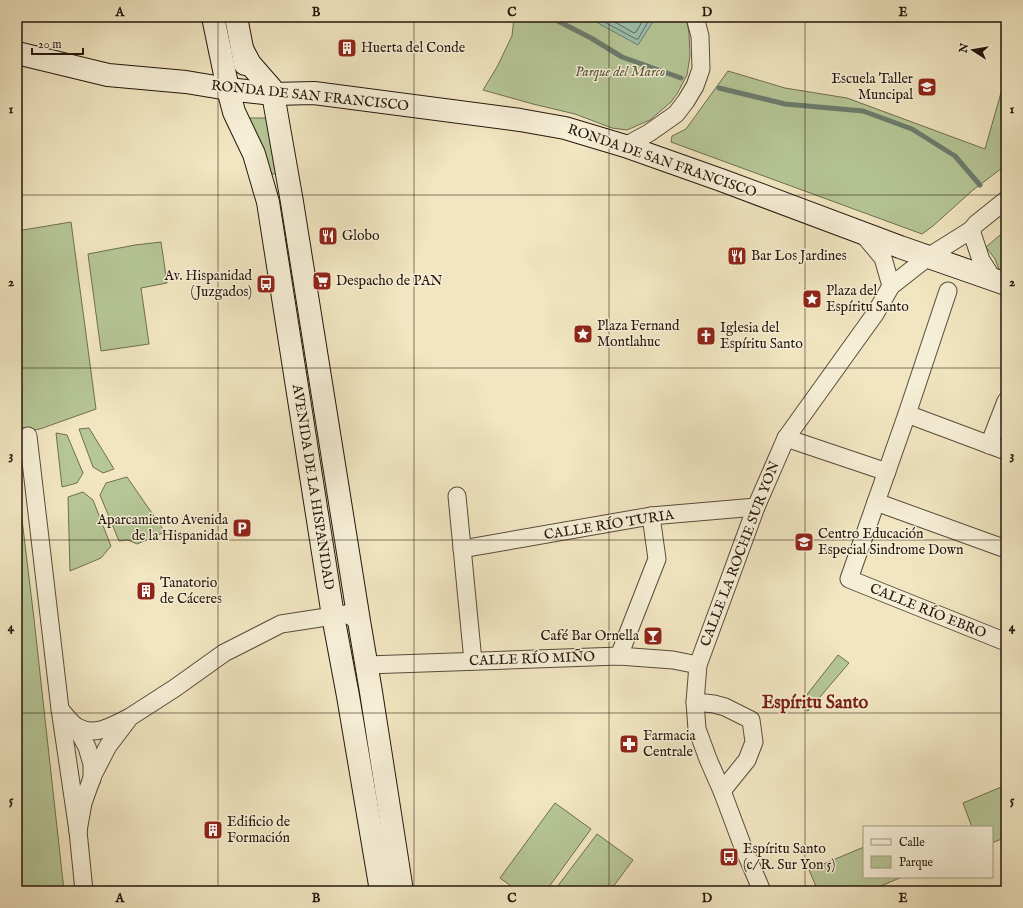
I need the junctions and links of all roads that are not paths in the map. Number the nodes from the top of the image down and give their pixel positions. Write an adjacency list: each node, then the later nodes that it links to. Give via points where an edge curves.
1 (213, 17): 4 (main road)
2 (236, 17): 5 (main road)
3 (695, 17): 10 (street, via 700,36 701,69 695,86 676,114 649,134)
4 (219, 47): 7 (main road); 8 (main road)
5 (242, 49): 8 (main road, via 246,70); 9 (main road, via 250,64)
6 (17, 53): 7 (main road, RONDA DE SAN FRANCISCO, via 108,75)
7 (193, 80): 8 (main road, RONDA DE SAN FRANCISCO)
8 (233, 82): 9 (main road, RONDA DE SAN FRANCISCO); 12 (main road, AVENIDA DE LA HISPANIDAD, via 234,112 254,154)
9 (270, 88): 10 (main road, RONDA DE SAN FRANCISCO, via 520,120 565,128); 13 (main road, AVENIDA DE LA HISPANIDAD)
10 (625, 146): 15 (main road, RONDA DE SAN FRANCISCO)
11 (1006, 200): 14 (street, CALLE LA ROCHE SUR YON)
12 (268, 202): 13 (street); 33 (main road, AVENIDA DE LA HISPANIDAD)
13 (292, 202): 34 (main road, AVENIDA DE LA HISPANIDAD)
14 (971, 230): 16 (street, CALLE LA ROCHE SUR YON); 17 (street, via 981,260)
15 (862, 232): 16 (main road, RONDA DE SAN FRANCISCO); 18 (street, via 883,258)
16 (928, 257): 17 (main road, RONDA DE SAN FRANCISCO); 18 (street, CALLE LA ROCHE SUR YON)
17 (1000, 282)
18 (891, 286): 23 (street, CALLE LA ROCHE SUR YON, via 875,314)
19 (948, 291): 21 (street)
20 (1006, 401): 24 (street)
21 (907, 414): 24 (street); 26 (street)
22 (28, 436): 41 (street)
23 (786, 438): 26 (street); 29 (street, CALLE LA ROCHE SUR YON)
24 (989, 445): 25 (street)
25 (1006, 451)
26 (887, 472): 28 (street)
27 (456, 496): 31 (street)
28 (876, 502): 32 (street); 35 (street, CALLE RÍO EBRO, via 849,579)
29 (756, 507): 30 (street, CALLE RÍO TURIA); 39 (street, CALLE LA ROCHE SUR YON)
30 (651, 516): 31 (street, CALLE RÍO TURIA); 36 (street, via 657,559)
31 (462, 549): 37 (street)
32 (1006, 549)
33 (333, 616): 34 (street, via 346,614); 42 (street, via 281,624 224,653); 50 (main road, AVENIDA DE LA HISPANIDAD)
34 (359, 621): 38 (main road, AVENIDA DE LA HISPANIDAD)
35 (1006, 642)
36 (619, 656): 37 (street, CALLE RÍO MIÑO); 39 (street, CALLE RÍO MIÑO, via 673,660)
37 (473, 661): 38 (street, CALLE RÍO MIÑO)
38 (367, 665): 51 (main road, AVENIDA DE LA HISPANIDAD)
39 (698, 665): 40 (street, CALLE LA ROCHE SUR YON)
40 (695, 702): 46 (street, CALLE LA ROCHE SUR YON, via 697,729); 46 (street, via 714,704 751,720 754,742 747,760)
41 (60, 709): 43 (street); 44 (street)
42 (130, 717): 43 (street, via 107,728 90,732); 45 (street, via 108,746)
43 (76, 727): 45 (street, via 87,747)
44 (65, 743): 45 (street, via 80,757); 47 (street)
45 (97, 754): 47 (street, via 92,764 92,779 83,803)
46 (722, 791): 48 (street, CALLE LA ROCHE SUR YON)
47 (78, 831): 49 (street)
48 (760, 890)
49 (84, 891)
50 (381, 891)
51 (402, 891)

